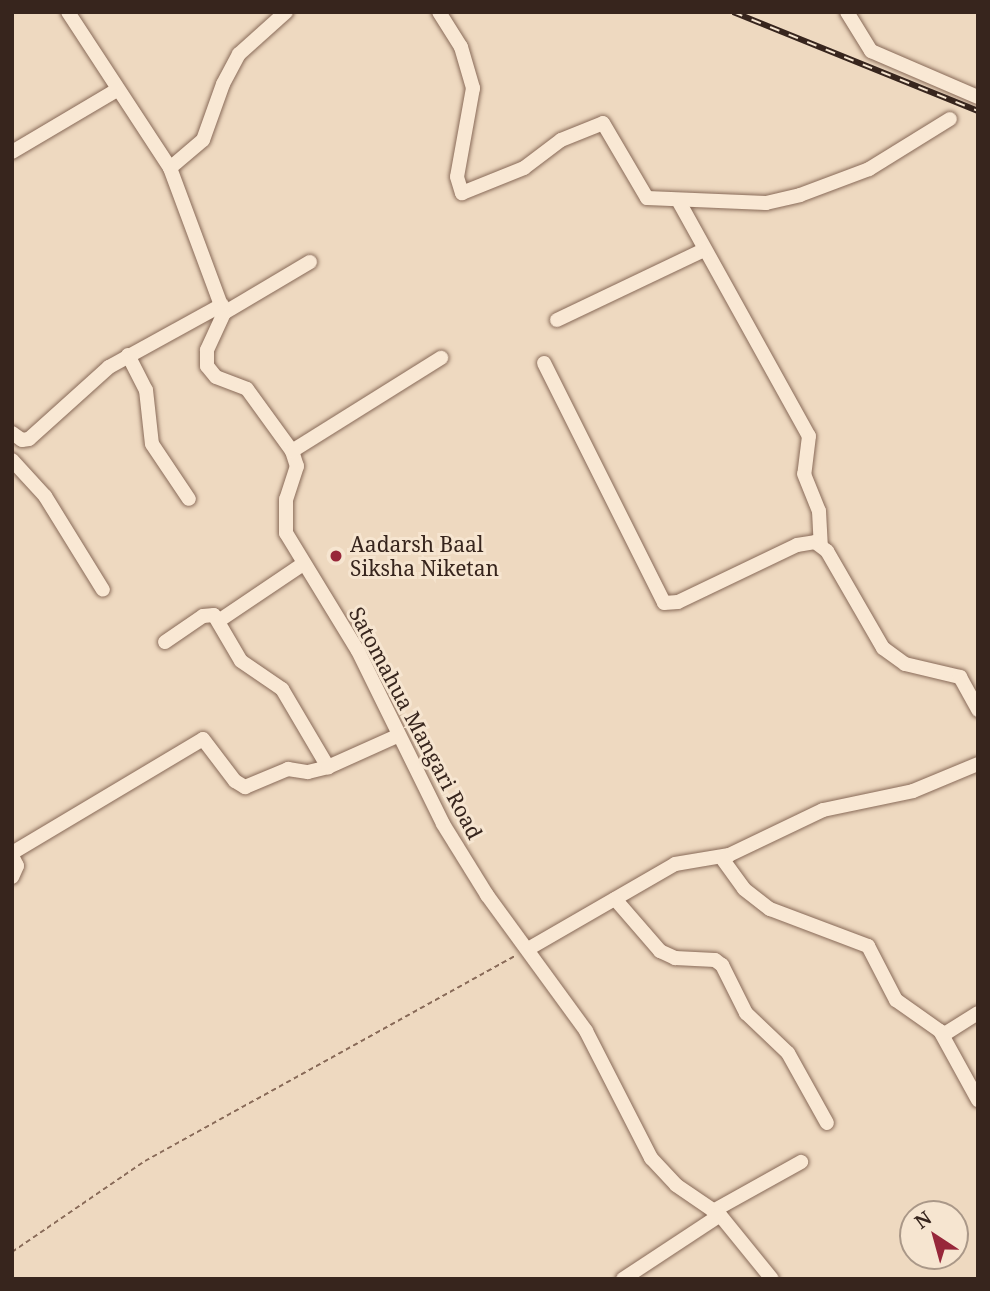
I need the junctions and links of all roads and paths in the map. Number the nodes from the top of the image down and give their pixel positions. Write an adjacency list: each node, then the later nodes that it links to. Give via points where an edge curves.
1 (68, 12): 5 (street)
2 (286, 12): 9 (street, via 239,54 203,139)
3 (439, 12): 10 (street, via 461,47 473,88 458,191 469,192 524,168 561,141 603,123 643,194 652,200)
4 (847, 12): 6 (street, via 870,51)
5 (117, 90): 8 (street); 9 (street)
6 (978, 97)
7 (950, 119): 10 (street, via 869,169 787,200 751,204)
8 (12, 152)
9 (170, 168): 13 (street)
10 (678, 200): 11 (street)
11 (704, 250): 14 (street); 22 (street, via 809,436 804,474 819,511)
12 (310, 262): 13 (street)
13 (223, 309): 15 (street); 19 (street, via 207,350 207,366 216,377 247,389)
14 (557, 320)
15 (128, 355): 18 (street); 21 (street, via 146,390 152,444)
16 (441, 358): 19 (street)
17 (544, 363): 22 (street, via 664,603 678,602 797,545)
18 (15, 441)
19 (292, 451): 23 (street, Satomahua Mangari Road, via 297,466 284,517 286,533)
20 (12, 460): 24 (street, via 45,496)
21 (188, 499)
22 (821, 545): 27 (street, via 883,648 905,664 960,677)
23 (303, 564): 25 (street); 28 (street, Satomahua Mangari Road, via 358,651)
24 (103, 590)
25 (220, 620): 26 (street, via 203,616); 30 (street, via 241,661 282,689)
26 (165, 642)
27 (978, 710)
28 (397, 736): 30 (street); 35 (street, Satomahua Mangari Road, via 443,824)
29 (978, 764): 32 (street, via 913,791 823,810)
30 (328, 767): 31 (street, via 308,772 288,769 241,787 203,739)
31 (12, 855): 33 (street, via 17,866)
32 (721, 857): 34 (street, via 675,864); 37 (street, via 744,889 770,909 864,943 896,1000)
33 (12, 877)
34 (615, 899): 35 (street); 39 (street, via 660,951 675,958 715,960 722,965 746,1013 788,1053)
35 (528, 949): 41 (street, Satomahua Mangari Road, via 586,1031 651,1158 676,1185); 42 (path, via 177,1142)
36 (978, 1013): 37 (street)
37 (943, 1035): 38 (street)
38 (978, 1100)
39 (827, 1123)
40 (801, 1162): 41 (street)
41 (717, 1213): 43 (street); 44 (street, Satomahua Mangari Road)
42 (12, 1252)
43 (623, 1279)
44 (772, 1279)

